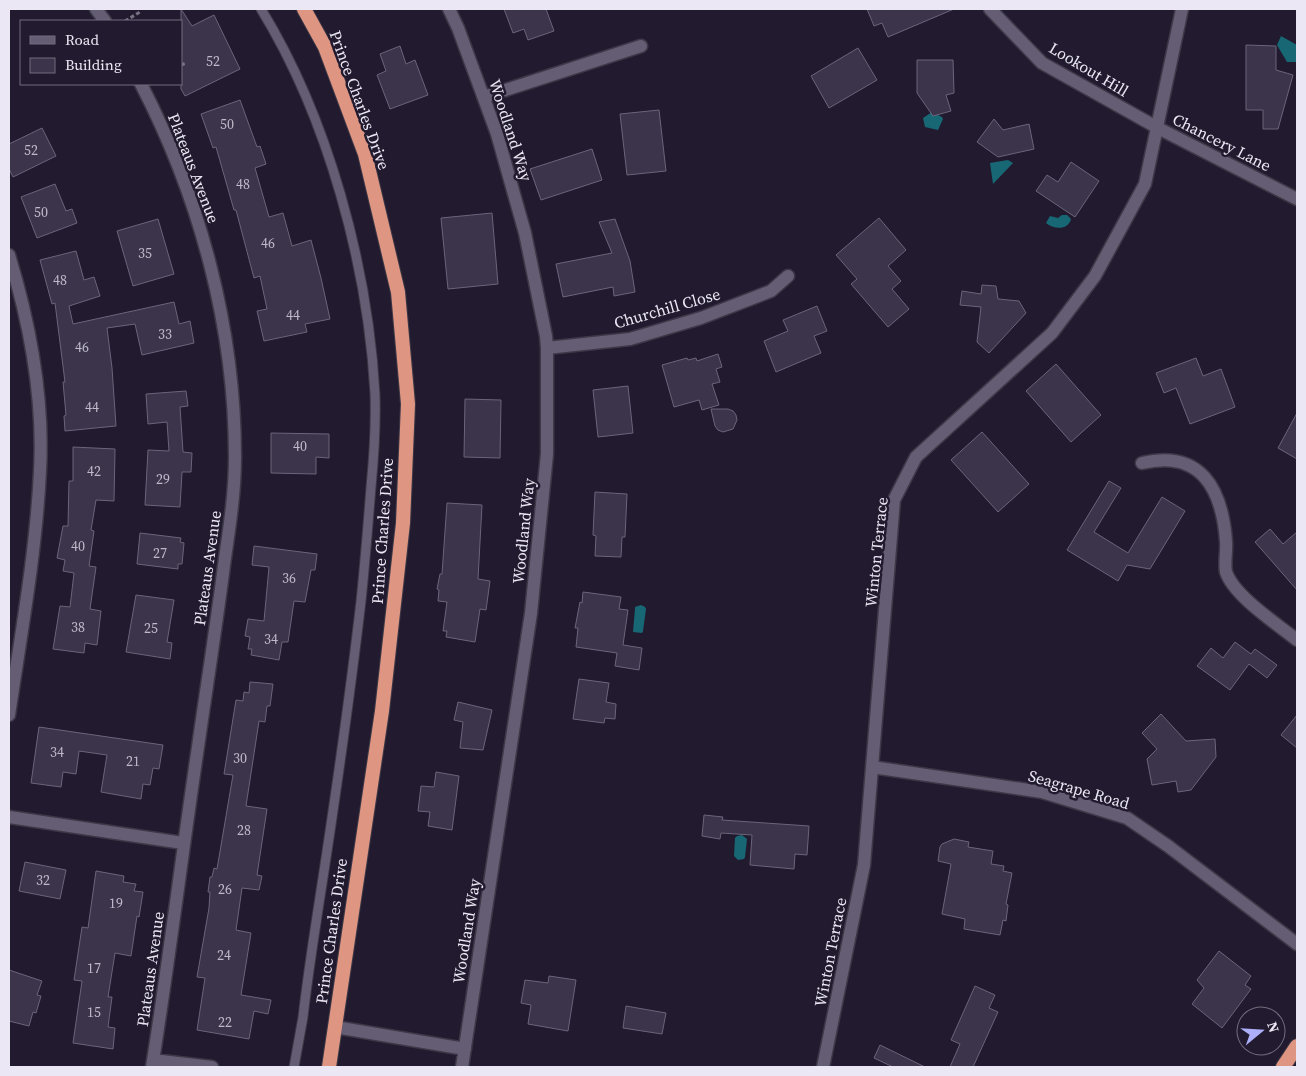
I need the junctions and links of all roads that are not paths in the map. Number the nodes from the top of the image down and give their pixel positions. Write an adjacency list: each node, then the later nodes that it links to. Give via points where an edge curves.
1 (96, 9): 7 (street)
2 (261, 9): 28 (lane, via 281,41 314,117 336,183 357,259 375,395 374,459 366,555 347,715)
3 (304, 9): 23 (highway, Prince Charles Drive, via 325,47 365,154 398,292 408,404 403,523 382,712)
4 (449, 9): 10 (street, Woodland Way)
5 (990, 9): 11 (street, Lookout Hill, via 1042,63)
6 (1182, 9): 11 (street, Winton Terrace)
7 (104, 20)
8 (641, 46): 10 (street)
9 (141, 85): 21 (street, Plateaus Avenue, via 185,181 199,224 220,311 233,406 235,458 230,522)
10 (484, 97): 15 (street, Woodland Way, via 525,234)
11 (1158, 128): 12 (street, Chancery Lane); 19 (street, Winton Terrace, via 1145,184 1095,276 1052,333 916,457 894,500)
12 (1297, 199)
13 (9, 255): 18 (street, via 31,352 40,432 40,471 31,562)
14 (788, 276): 15 (street, Churchill Close, via 771,291 701,318 630,339)
15 (547, 348): 25 (street, Woodland Way, via 547,454 530,613)
16 (1142, 463): 17 (street, via 1158,459 1176,460 1193,466 1211,484 1223,513 1226,571 1237,591)
17 (1297, 640)
18 (9, 715)
19 (872, 768): 22 (street, Seagrape Road, via 1042,792 1127,818); 31 (street, Winton Terrace, via 864,865)
20 (9, 817): 21 (street)
21 (183, 843): 26 (street, Plateaus Avenue)
22 (1297, 944)
23 (334, 1027): 25 (street); 29 (highway, Prince Charles Drive)
24 (1297, 1046): 32 (highway)
25 (465, 1049): 30 (street, Woodland Way)
26 (153, 1064): 27 (street)
27 (212, 1067)
28 (294, 1067)
29 (329, 1067)
30 (462, 1067)
31 (824, 1067)
32 (1283, 1067)

